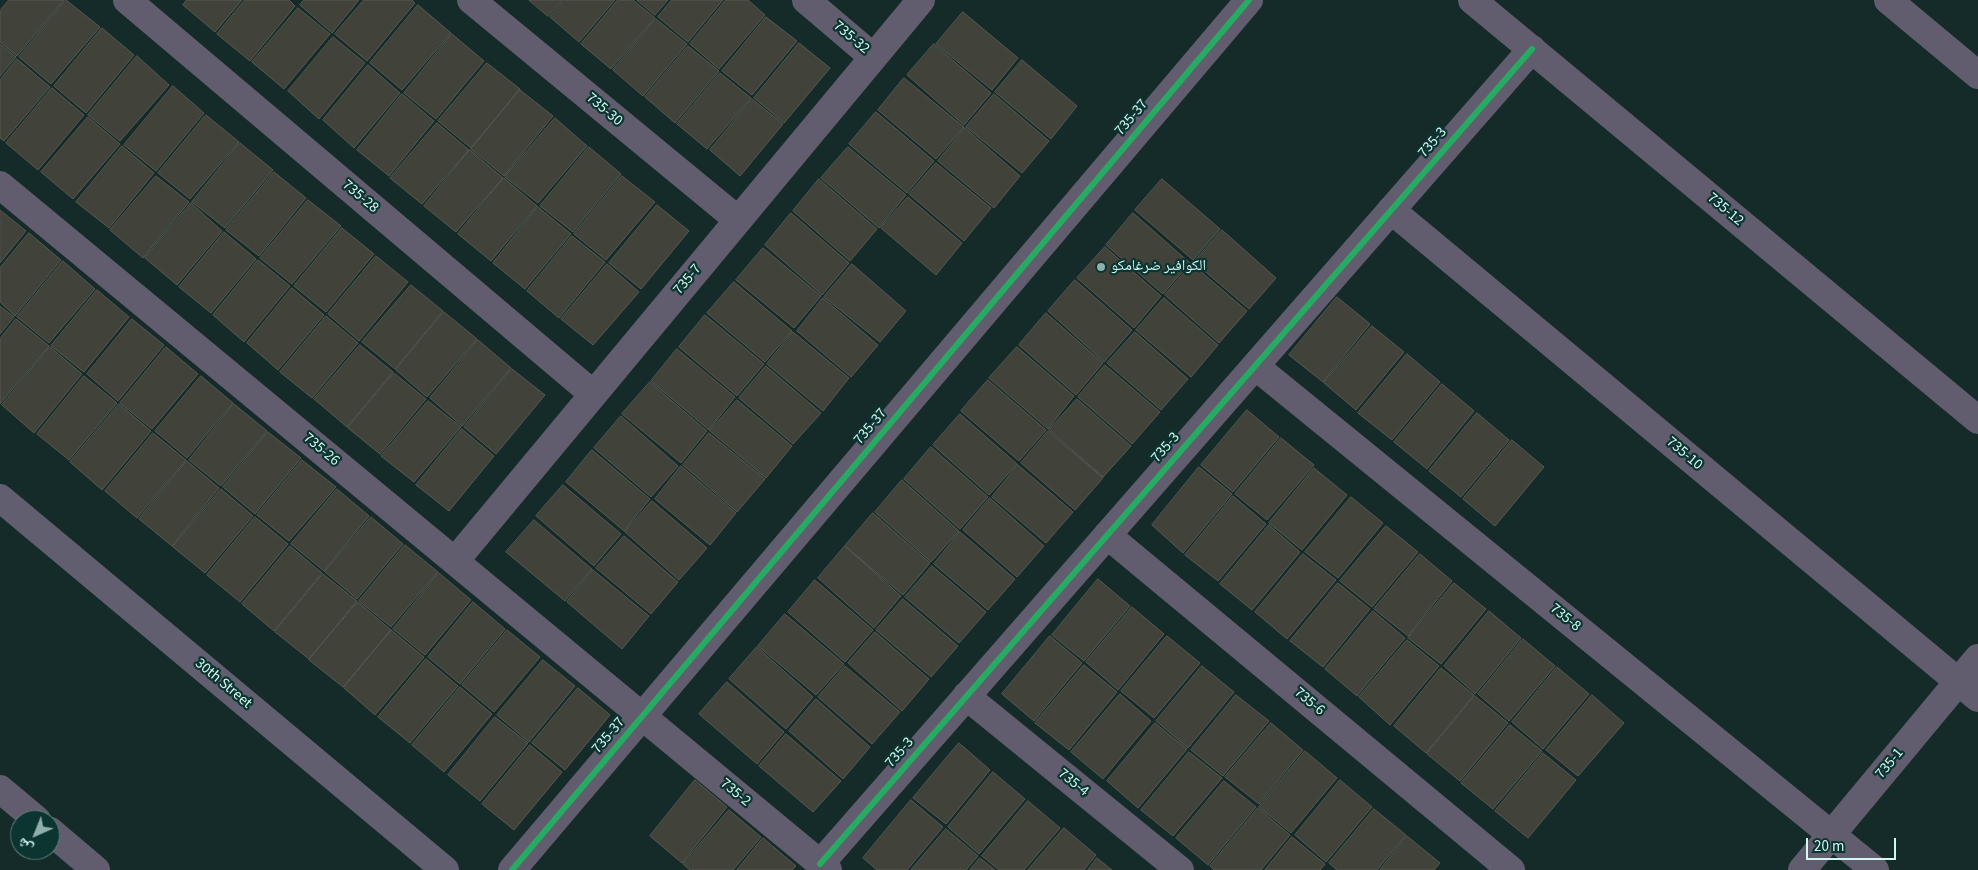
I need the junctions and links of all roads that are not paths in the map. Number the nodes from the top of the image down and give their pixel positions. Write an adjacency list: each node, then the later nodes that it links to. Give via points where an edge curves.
1 (127, 0): 15 (street, 735-28)
2 (471, 0): 13 (street, 735-30)
3 (806, 0): 9 (street, 735-32)
4 (921, 0): 9 (street, 735-7)
5 (1248, 0): 23 (street, 735-37)
6 (1472, 0): 8 (street, 735-12)
7 (1888, 0): 10 (street)
8 (1532, 49): 12 (street, 735-3); 16 (street, 735-12)
9 (873, 57): 13 (street, 735-7)
10 (1978, 75)
11 (0, 185): 19 (street, 735-26)
12 (1391, 210): 14 (street, 735-3); 21 (street, 735-10)
13 (738, 220): 15 (street, 735-7)
14 (1255, 366): 18 (street, 735-3); 26 (street, 735-8)
15 (593, 394): 19 (street, 735-7)
16 (1978, 420)
17 (0, 498): 30 (street, 30th Street)
18 (1107, 535): 22 (street, 735-3); 33 (street, 735-6)
19 (455, 561): 23 (street, 735-26)
20 (1978, 658): 21 (street, 735-1)
21 (1968, 690): 26 (street, 735-1)
22 (966, 696): 28 (street, 735-3); 32 (street, 735-4)
23 (642, 716): 28 (street, 735-2); 31 (street, 735-37)
24 (0, 789): 25 (street)
25 (25, 810)
26 (1831, 834): 34 (street, 735-1); 35 (street, 735-8)
27 (60, 839): 29 (street)
28 (824, 867)
29 (96, 870)
30 (445, 870)
31 (512, 870)
32 (1180, 870)
33 (1510, 870)
34 (1802, 870)
35 (1875, 870)

